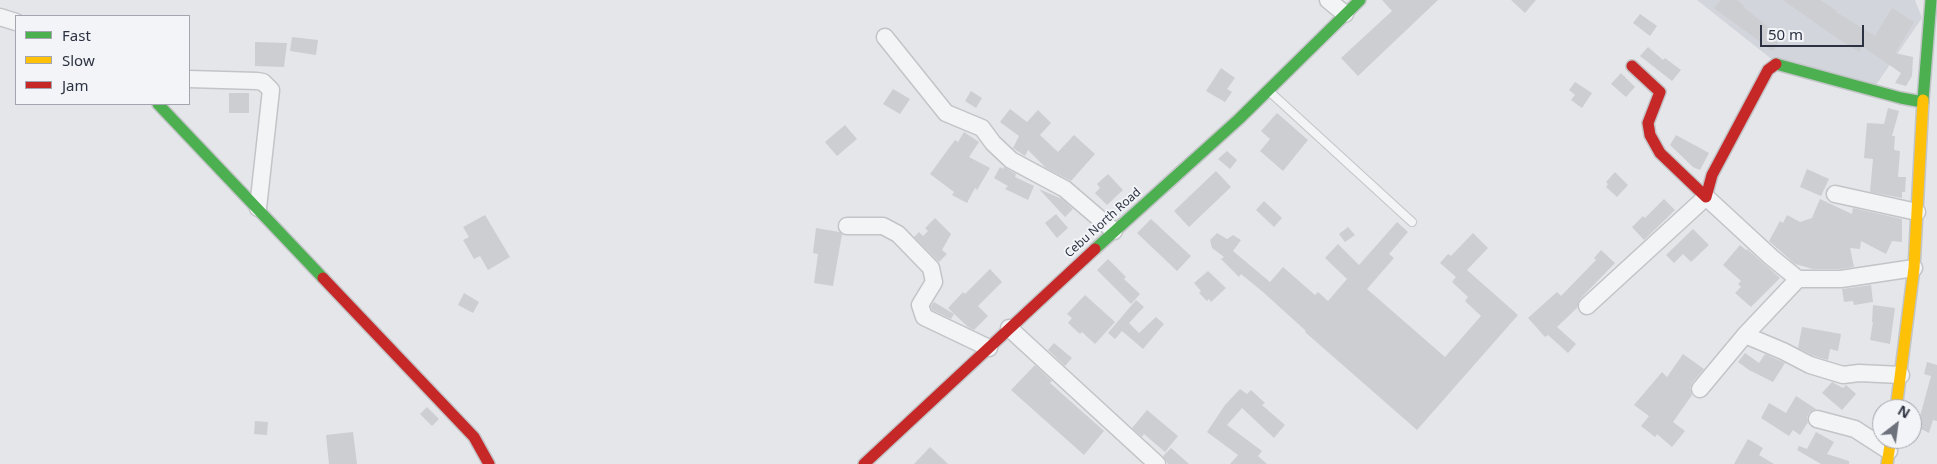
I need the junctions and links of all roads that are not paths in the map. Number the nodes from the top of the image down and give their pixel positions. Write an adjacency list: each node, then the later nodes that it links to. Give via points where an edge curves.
1 (1328, 0): 4 (street)
2 (1360, 0): 4 (main road, Cebu North Road)
3 (1930, 1): 11 (main road)
4 (1345, 14): 10 (main road, Cebu North Road)
5 (0, 17): 6 (street)
6 (15, 22)
7 (885, 36): 19 (street, via 946,113 982,128 1011,160 1065,189)
8 (1632, 66): 14 (main road, via 1660,92 1648,123 1650,135 1660,153)
9 (190, 79): 15 (street, via 256,81 263,82 272,90)
10 (1267, 90): 17 (lane); 19 (main road, Cebu North Road)
11 (1923, 102): 14 (main road, via 1777,63 1768,70 1712,175); 16 (main road)
12 (159, 105): 15 (main road)
13 (1834, 194): 16 (street)
14 (1706, 197): 21 (street); 22 (street)
15 (258, 208): 31 (main road, via 474,437)
16 (1917, 212): 20 (main road)
17 (1412, 222)
18 (847, 226): 25 (street, via 883,226 898,234 931,268 934,282 920,305 924,317)
19 (1114, 231): 23 (main road, Cebu North Road)
20 (1914, 268): 21 (street, via 1841,279); 26 (main road)
21 (1798, 279): 24 (street)
22 (1587, 306)
23 (1010, 328): 25 (main road, Cebu North Road); 33 (street)
24 (1745, 335): 26 (street, via 1810,365 1843,375); 27 (street)
25 (989, 348): 32 (main road, Cebu North Road)
26 (1901, 375): 28 (main road)
27 (1700, 389)
28 (1897, 399)
29 (1817, 419): 30 (street, via 1855,429)
30 (1889, 451)
31 (489, 464)
32 (864, 464)
33 (1157, 464)

